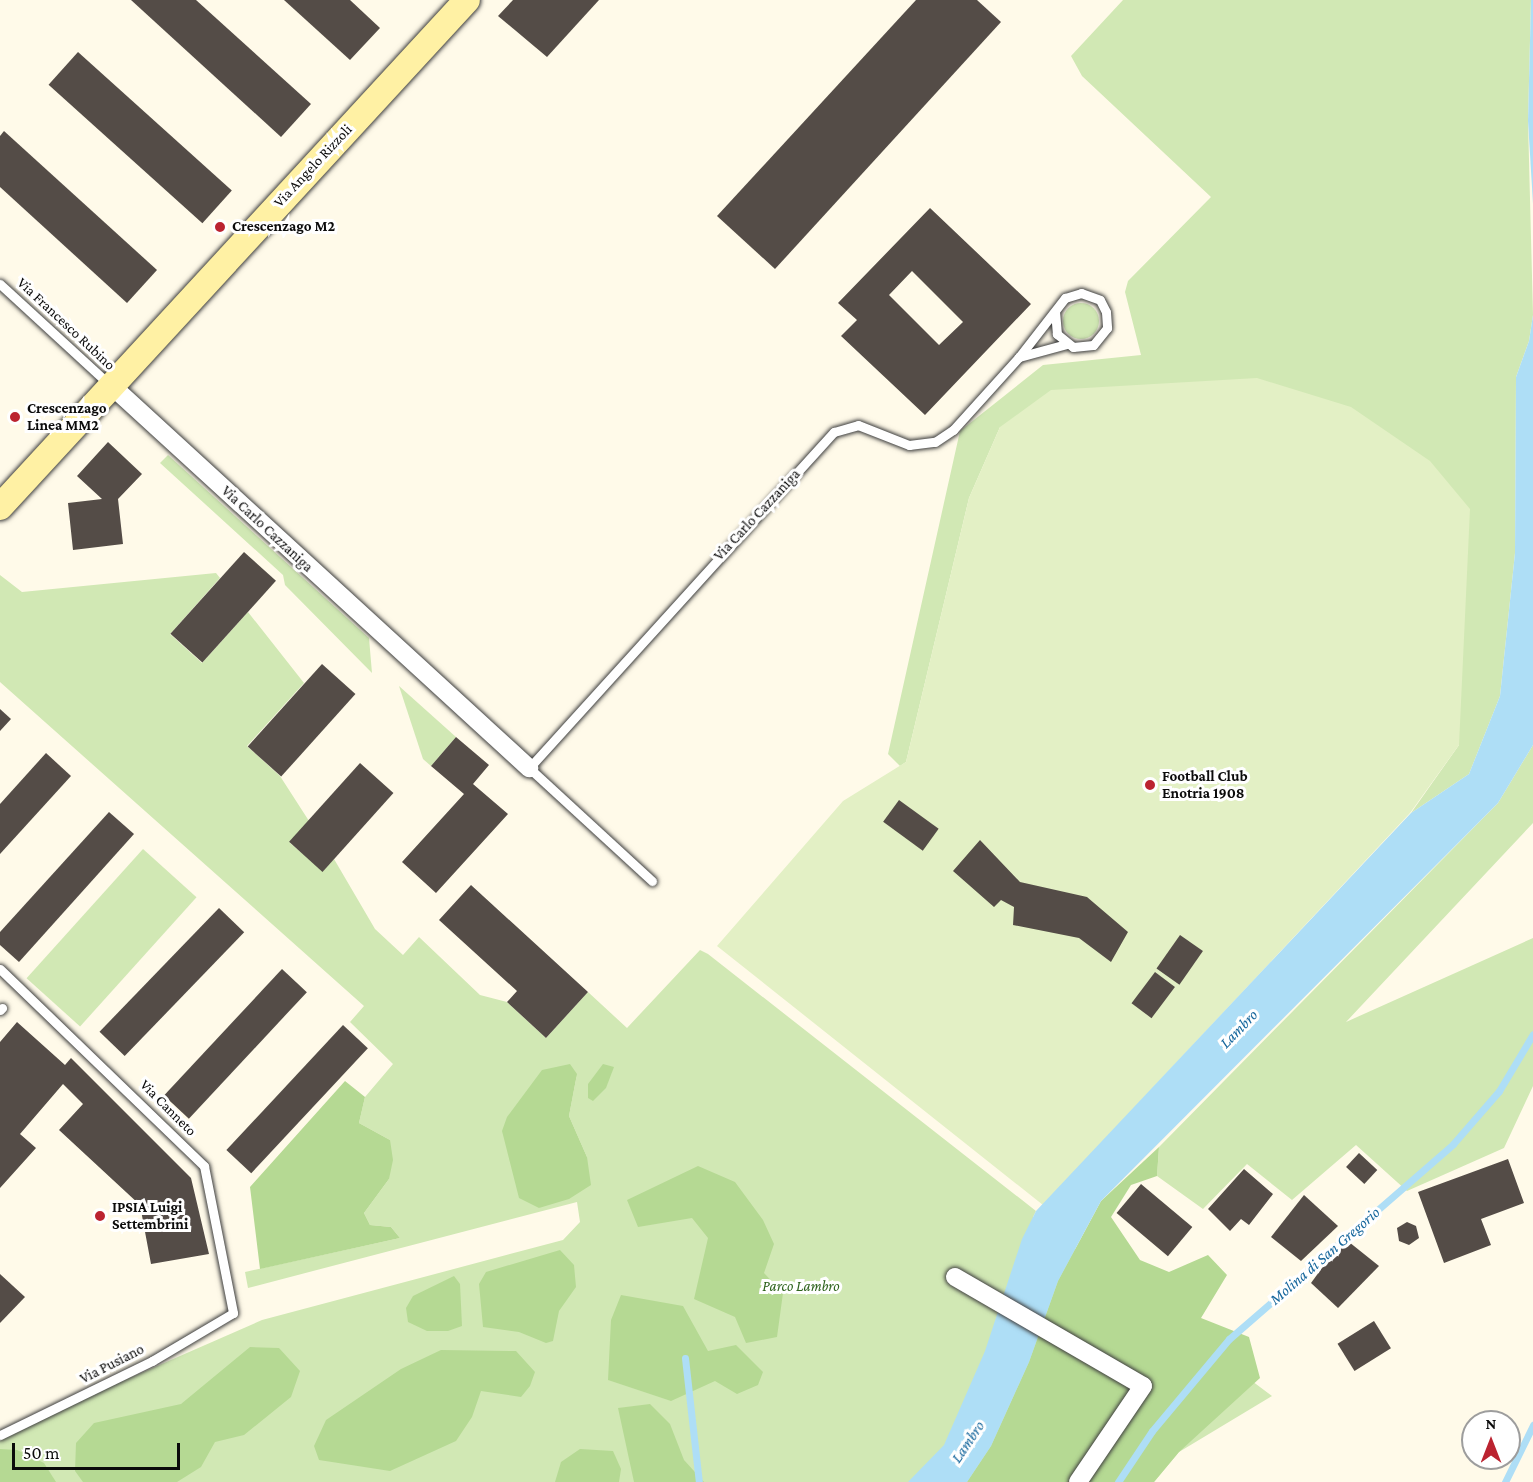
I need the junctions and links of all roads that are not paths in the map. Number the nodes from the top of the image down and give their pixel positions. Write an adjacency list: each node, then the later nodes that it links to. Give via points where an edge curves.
1 (467, 0): 6 (street, Via Angelo Rizzoli)
2 (0, 284): 6 (lane, Via Francesco Rubino)
3 (1055, 312): 4 (lane, via 1055,330); 4 (lane, via 1065,298 1082,293 1094,296 1105,307 1107,327 1100,339 1084,347); 5 (lane, Via Carlo Cazzaniga)
4 (1067, 344): 5 (lane)
5 (1019, 357): 8 (lane, Via Carlo Cazzaniga, via 952,430 935,442 909,445 858,425 847,425 834,432)
6 (112, 386): 7 (street, Via Angelo Rizzoli); 8 (street, Via Carlo Cazzaniga)
7 (0, 507)
8 (529, 768): 9 (lane, Via Carlo Cazzaniga)
9 (652, 881)
10 (0, 969): 12 (lane, Via Canneto, via 204,1166)
11 (961, 1281): 14 (street, via 1143,1386)
12 (233, 1313): 13 (lane, Via Pusiano, via 152,1361)
13 (0, 1435)
14 (1078, 1482)

